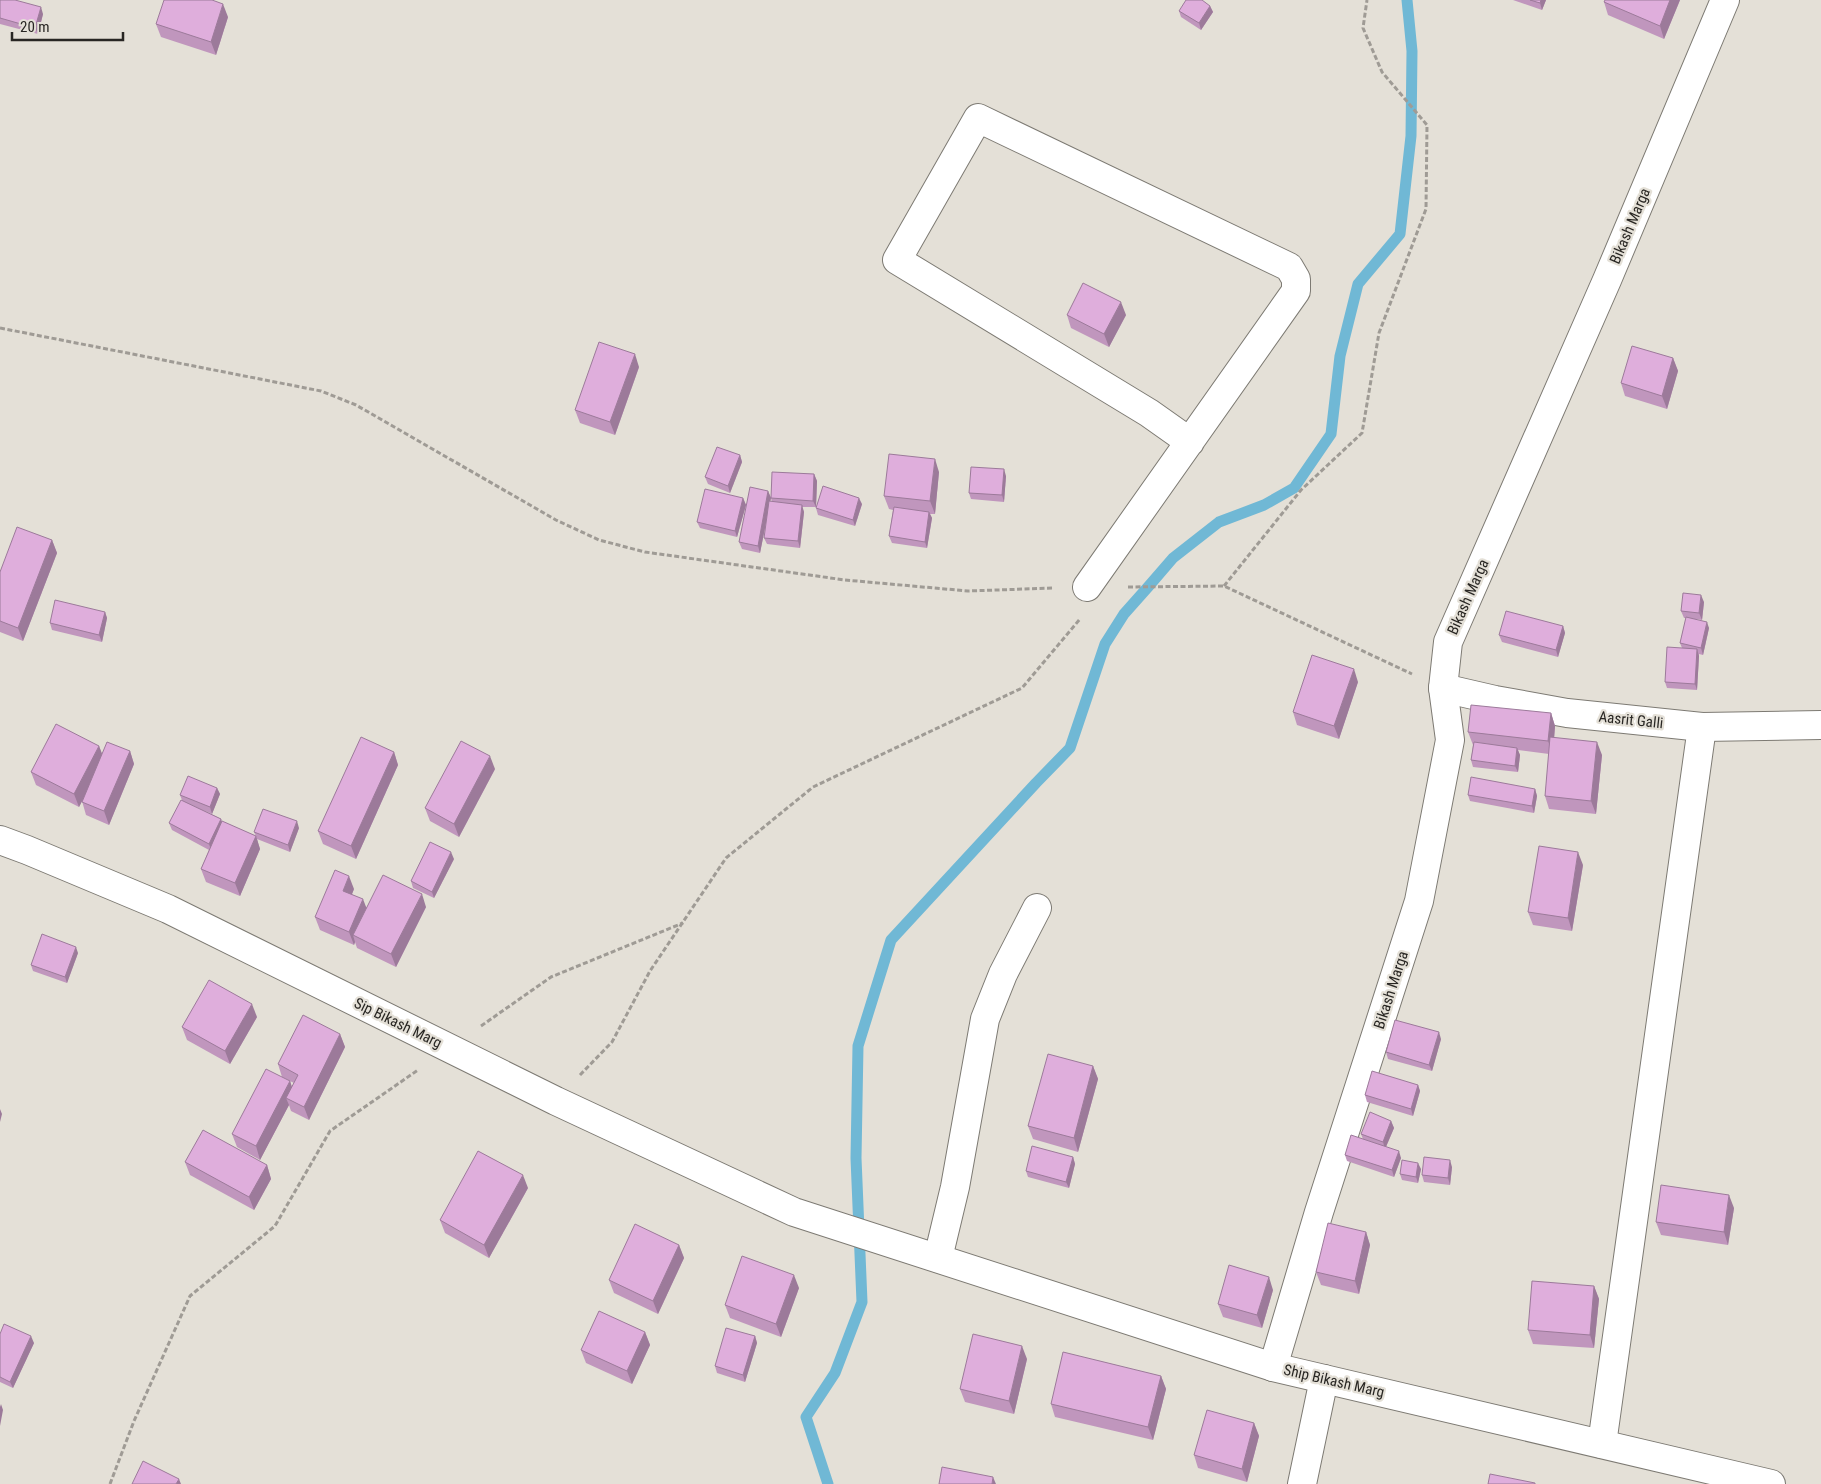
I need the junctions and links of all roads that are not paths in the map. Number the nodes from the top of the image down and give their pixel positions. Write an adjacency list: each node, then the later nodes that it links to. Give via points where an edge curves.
1 (1726, 0): 4 (street, Bikash Marga, via 1448,642)
2 (1190, 442): 2 (street, via 1296,291 1296,279 1289,267 978,118 897,260); 3 (street)
3 (1087, 587)
4 (1443, 688): 6 (street, Aasrit Galli, via 1567,713); 11 (street, Bikash Marga, via 1450,740 1419,901)
5 (1821, 725): 6 (street, Aasrit Galli)
6 (1702, 727): 13 (street)
7 (0, 840): 9 (street, Sip Bikash Marg, via 168,909 556,1101 794,1212)
8 (1037, 908): 10 (street, via 1003,974 985,1019 955,1187)
9 (905, 1247): 10 (street, Ship Bikash Marg)
10 (938, 1258): 11 (street, Ship Bikash Marg)
11 (1273, 1367): 12 (street, Ship Bikash Marg)
12 (1324, 1378): 13 (street, Ship Bikash Marg); 14 (street)
13 (1602, 1444): 15 (street, Ship Bikash Marg)
14 (1302, 1484)
15 (1771, 1484)

